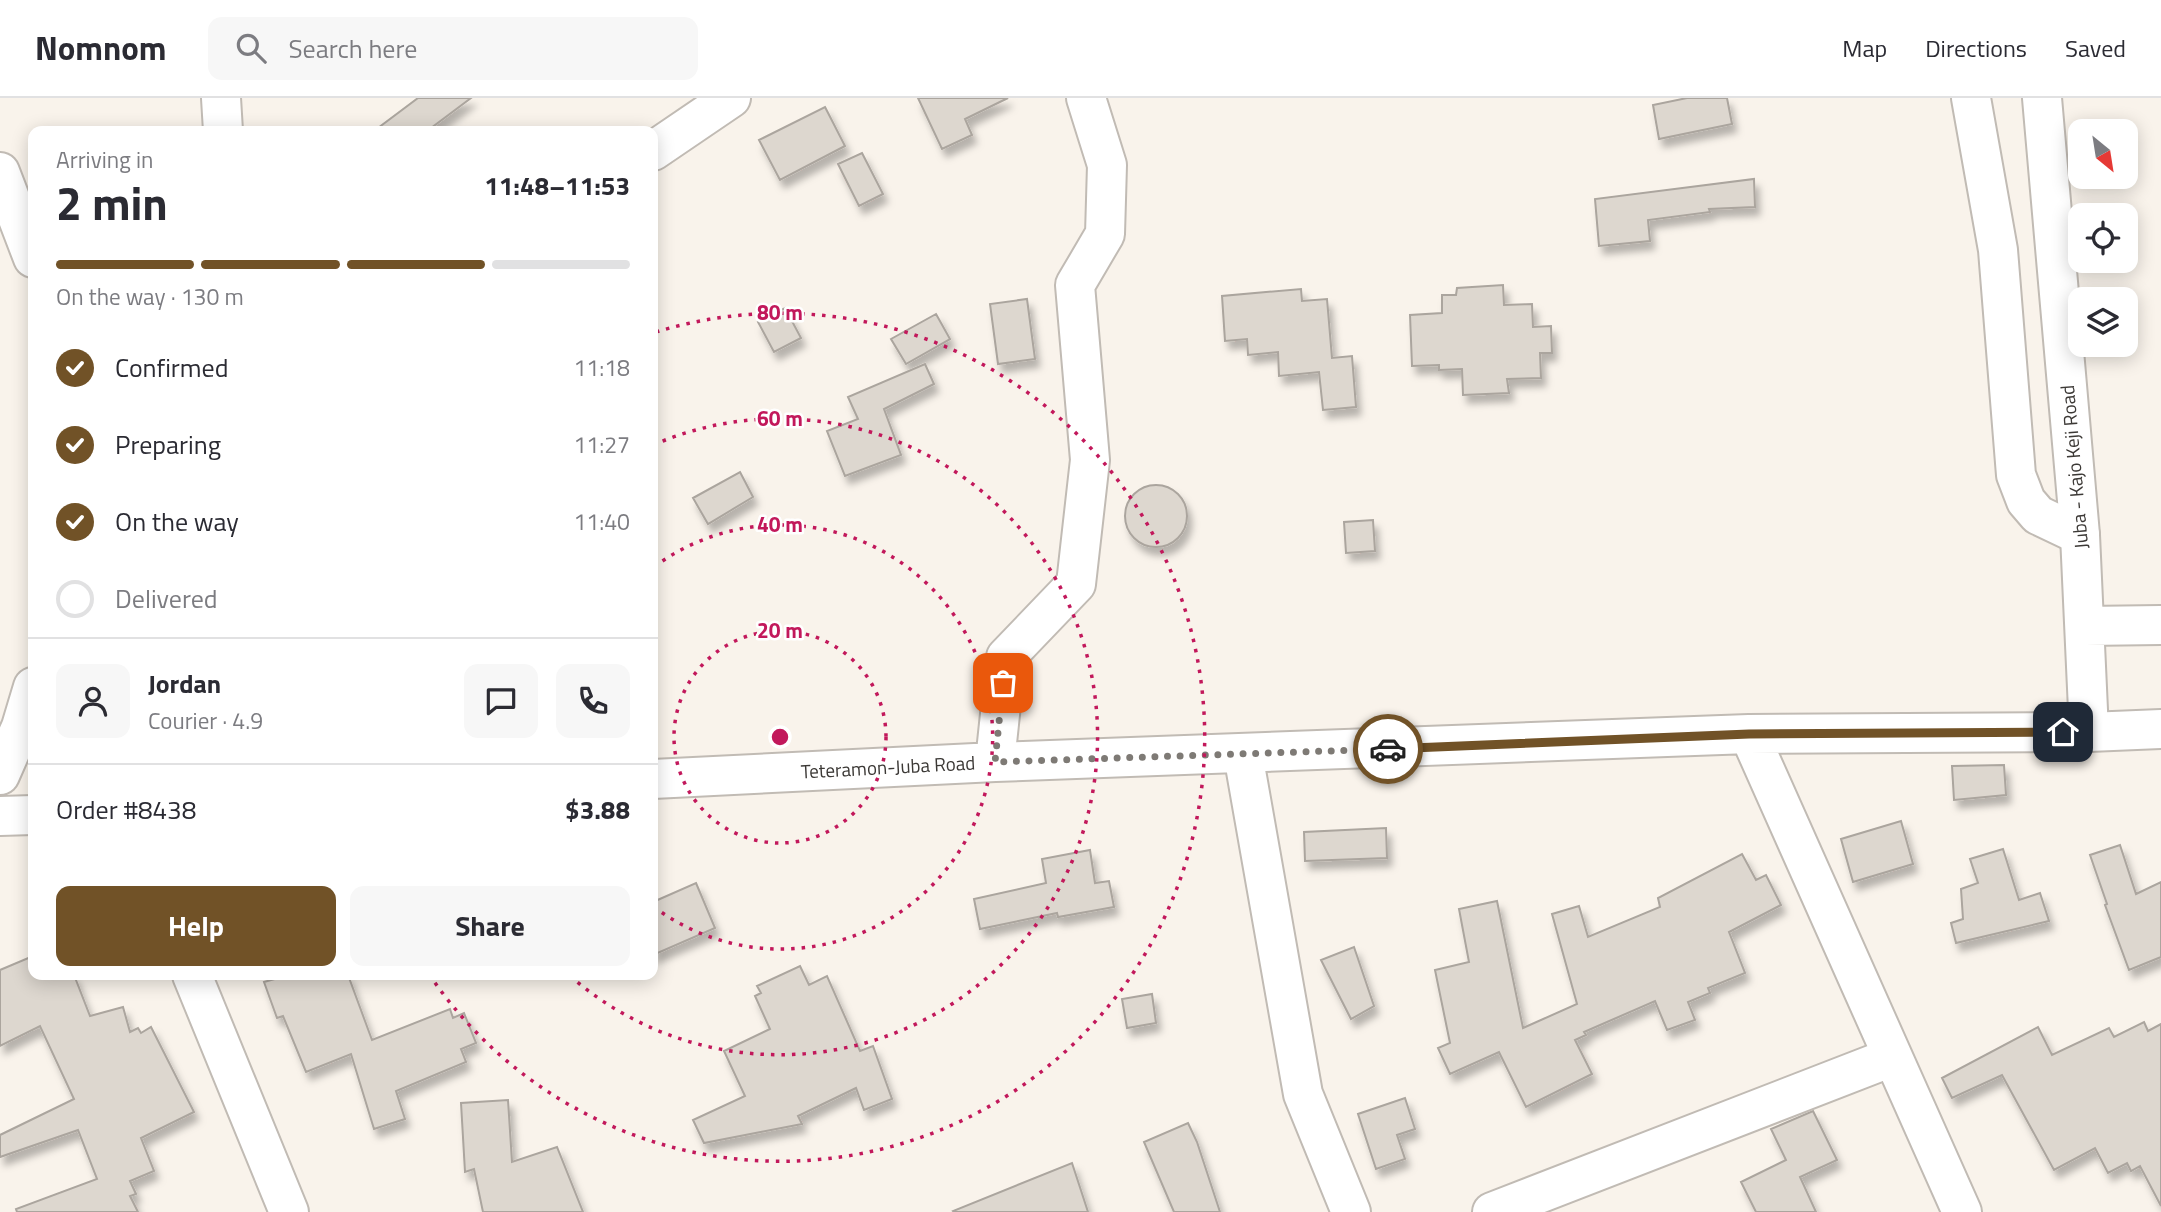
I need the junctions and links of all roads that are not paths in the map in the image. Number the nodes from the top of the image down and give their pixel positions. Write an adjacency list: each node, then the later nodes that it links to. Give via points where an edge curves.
1 (221, 98): 6 (street)
2 (731, 98): 7 (street)
3 (1087, 98): 18 (street, via 1107,165 1105,234 1075,285 1090,460 1076,584 1006,657)
4 (1971, 98): 10 (street, via 1998,250 2016,475 2026,501 2038,515)
5 (2042, 98): 10 (street, Juba - Kajo Keji Road)
6 (223, 126)
7 (658, 148)
8 (0, 172): 9 (street)
9 (28, 245)
10 (2080, 534): 12 (street, Juba - Kajo Keji Road)
11 (2161, 625): 12 (street)
12 (2085, 626): 15 (street, Juba - Kajo Keji Road)
13 (28, 704): 19 (street)
14 (2161, 729): 15 (street)
15 (2089, 732): 16 (street, Teteramon-Juba Road)
16 (1749, 734): 17 (street, Teteramon-Juba Road); 24 (street)
17 (1243, 754): 18 (street, Teteramon-Juba Road); 26 (street, via 1303,1094)
18 (995, 762): 20 (street, Teteramon-Juba Road)
19 (0, 775)
20 (658, 779)
21 (28, 815): 22 (street)
22 (0, 816)
23 (194, 980): 25 (street)
24 (1892, 1057): 27 (street); 28 (street)
25 (289, 1212)
26 (1351, 1212)
27 (1492, 1212)
28 (1962, 1212)

